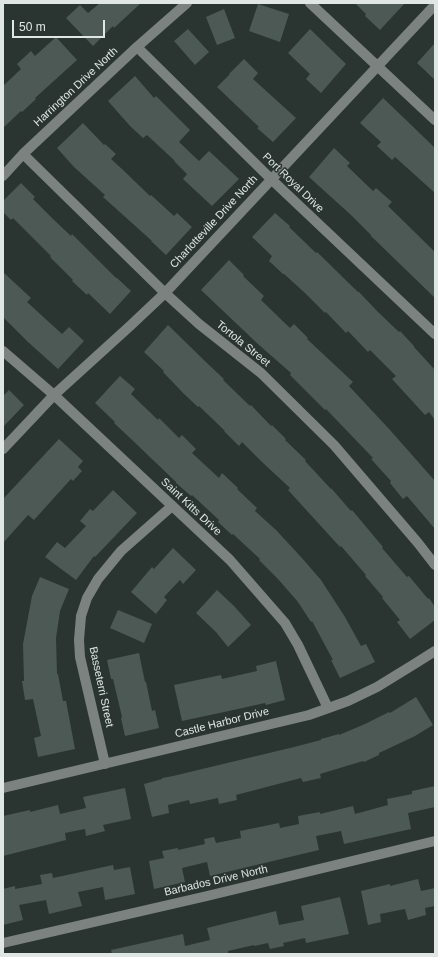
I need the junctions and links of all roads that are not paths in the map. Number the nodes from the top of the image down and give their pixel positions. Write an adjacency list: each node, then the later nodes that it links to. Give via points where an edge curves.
1 (187, 3): 4 (street, Harrington Drive North)
2 (310, 3): 5 (street)
3 (435, 5): 5 (street, Charlotteville Drive North)
4 (137, 47): 7 (street, Harrington Drive North); 9 (street, Port Royal Drive)
5 (377, 66): 6 (street); 9 (street, Charlotteville Drive North)
6 (435, 120)
7 (23, 154): 8 (street, Harrington Drive North); 10 (street, Tortola Street)
8 (3, 176)
9 (271, 179): 10 (street, Charlotteville Drive North); 11 (street, Port Royal Drive)
10 (165, 293): 13 (street, Charlotteville Drive North); 16 (street, Tortola Street, via 199,324 261,373 334,445)
11 (435, 334)
12 (3, 352): 13 (street, Saint Kitts Drive)
13 (54, 395): 14 (street, Charlotteville Drive North); 15 (street, Saint Kitts Drive)
14 (3, 449)
15 (172, 506): 18 (street, Saint Kitts Drive, via 230,560 285,623); 19 (street, Basseterri Street, via 121,551 90,592 81,616 80,657)
16 (435, 566)
17 (435, 651): 18 (street, Castle Harbor Drive, via 377,687 348,702)
18 (328, 708): 19 (street, Castle Harbor Drive, via 309,715)
19 (105, 764): 20 (street, Castle Harbor Drive)
20 (3, 788)
21 (435, 841): 22 (street, Barbados Drive North)
22 (3, 943)

